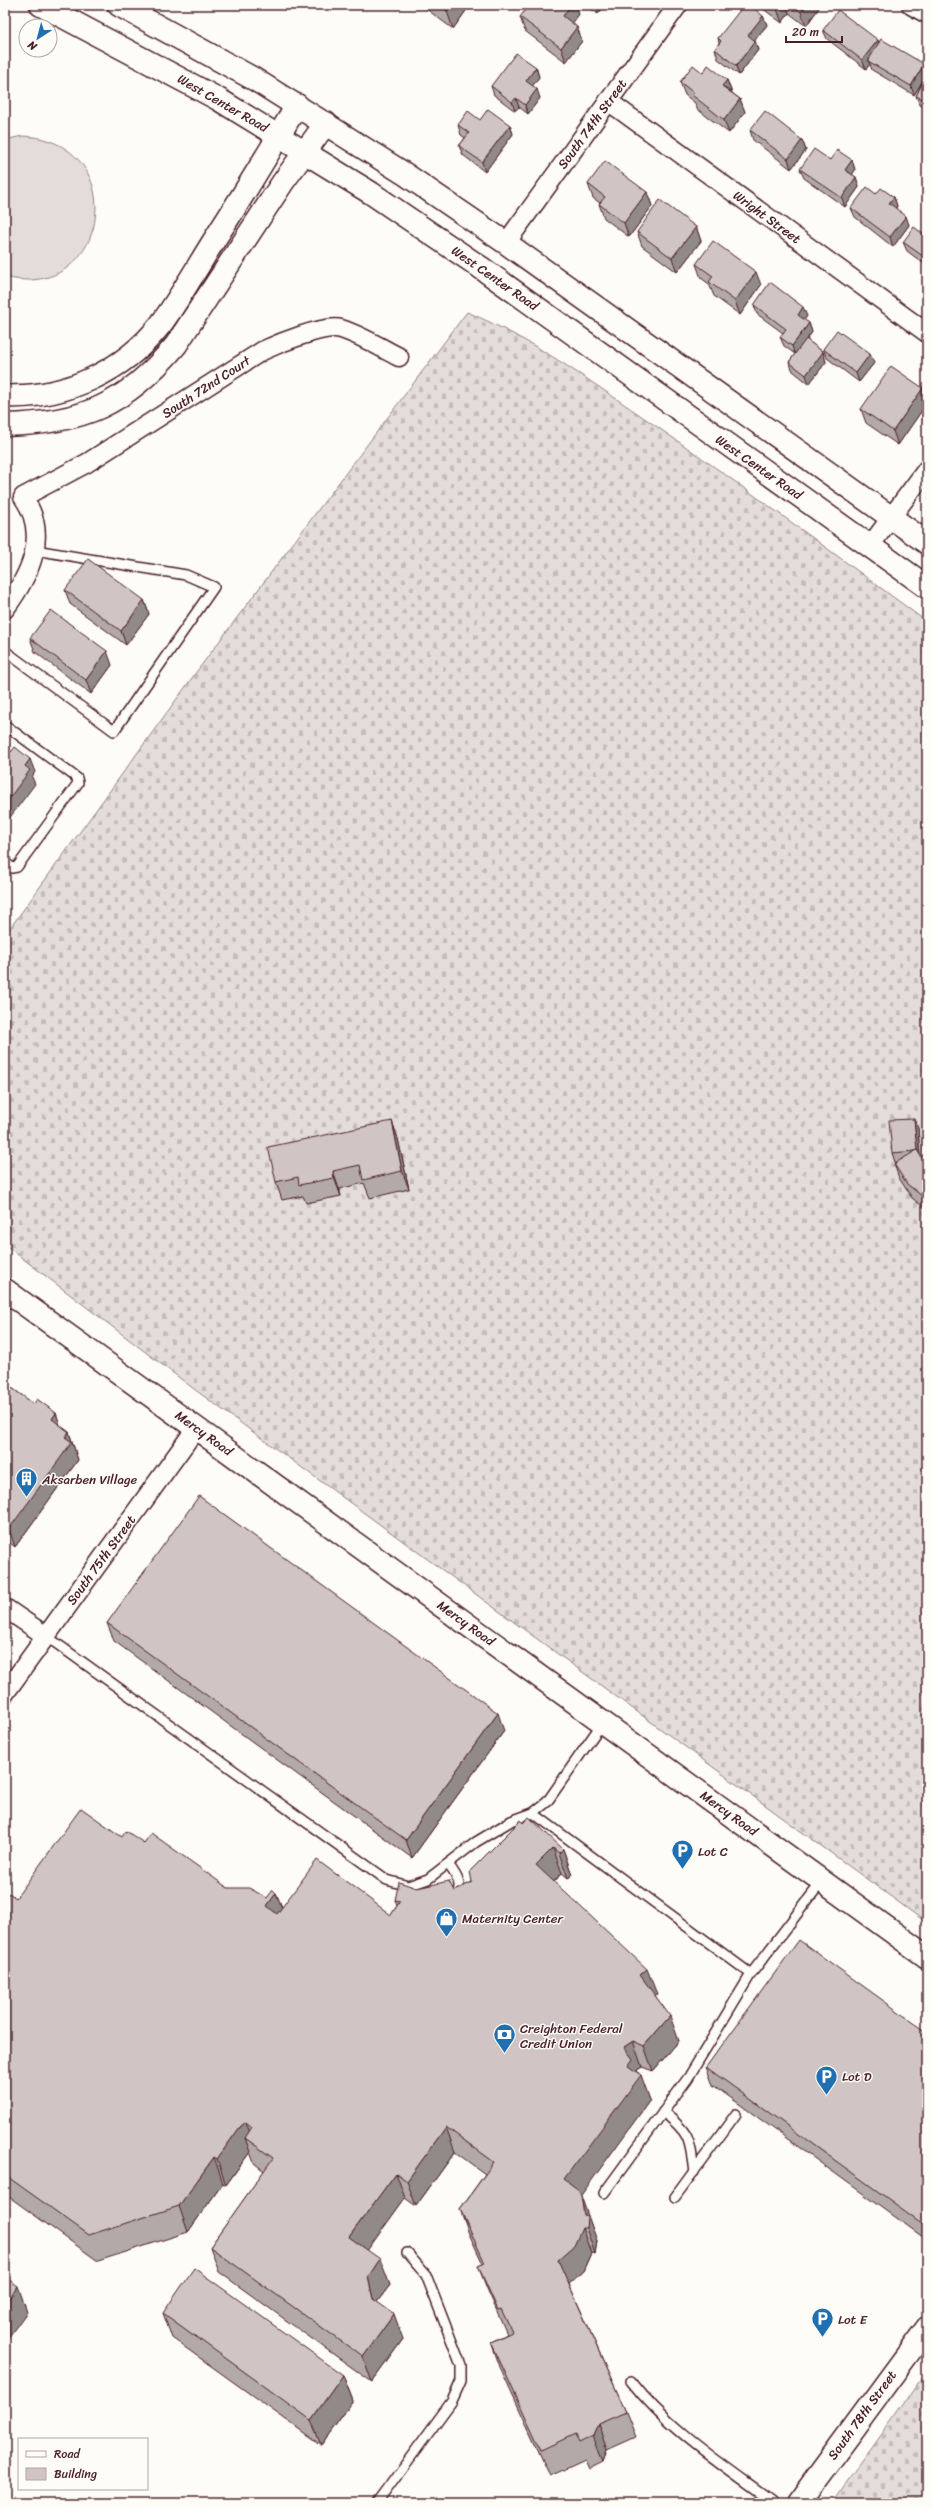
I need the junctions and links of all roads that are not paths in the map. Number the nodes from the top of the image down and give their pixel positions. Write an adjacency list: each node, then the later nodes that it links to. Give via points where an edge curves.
1 (42, 5): 9 (main road, West Center Road, via 138,55)
2 (119, 5): 7 (main road, via 208,52)
3 (678, 5): 6 (street, South 74th Street)
4 (911, 5): 5 (street)
5 (927, 14)
6 (608, 102): 11 (street, South 74th Street); 12 (street, Wright Street)
7 (297, 105): 8 (main road); 9 (main road)
8 (326, 123): 10 (main road); 11 (main road)
9 (279, 136): 10 (main road, West Center Road); 14 (main road, via 161,323 143,344 118,364 90,380 62,391)
10 (305, 151): 15 (main road, via 176,345 156,369 116,400 92,411 64,421); 19 (main road, West Center Road, via 448,245)
11 (506, 243): 17 (main road)
12 (927, 333)
13 (399, 357): 20 (street, South 72nd Court, via 340,328 310,333 262,351 87,463 23,497 33,513 36,531)
14 (5, 396)
15 (5, 425)
16 (927, 469): 17 (street)
17 (891, 517): 18 (main road); 19 (street)
18 (927, 543)
19 (870, 546): 21 (main road, West Center Road)
20 (34, 550): 22 (street, via 25,576); 23 (lane, via 186,575 214,587 114,731)
21 (927, 587)
22 (5, 608)
23 (5, 652)
24 (5, 725): 25 (lane, via 77,778 78,783 17,867 12,868)
25 (5, 862)
26 (5, 1290): 27 (main road, Mercy Road)
27 (197, 1427): 29 (street, South 75th Street); 31 (main road, Mercy Road)
28 (5, 1608): 29 (street)
29 (46, 1636): 30 (street, South 75th Street); 33 (lane, via 387,1880 409,1889)
30 (5, 1693)
31 (603, 1722): 32 (lane, via 547,1802); 34 (main road, Mercy Road)
32 (533, 1813): 33 (lane, via 510,1821); 37 (lane)
33 (448, 1864): 35 (lane, via 459,1879 459,1893)
34 (823, 1880): 36 (main road, Mercy Road); 37 (lane)
35 (446, 1903)
36 (927, 1957)
37 (751, 1974): 38 (lane, via 688,2078)
38 (663, 2112): 40 (lane, via 679,2124 690,2140); 41 (lane)
39 (736, 2114): 40 (lane)
40 (694, 2172): 42 (lane)
41 (604, 2193)
42 (675, 2197)
43 (408, 2253): 46 (lane, via 426,2275 461,2365 461,2381 452,2400)
44 (927, 2328): 48 (main road, South 78th Street)
45 (631, 2381): 47 (lane, via 646,2400 676,2426)
46 (377, 2503)
47 (775, 2503)
48 (798, 2503)

